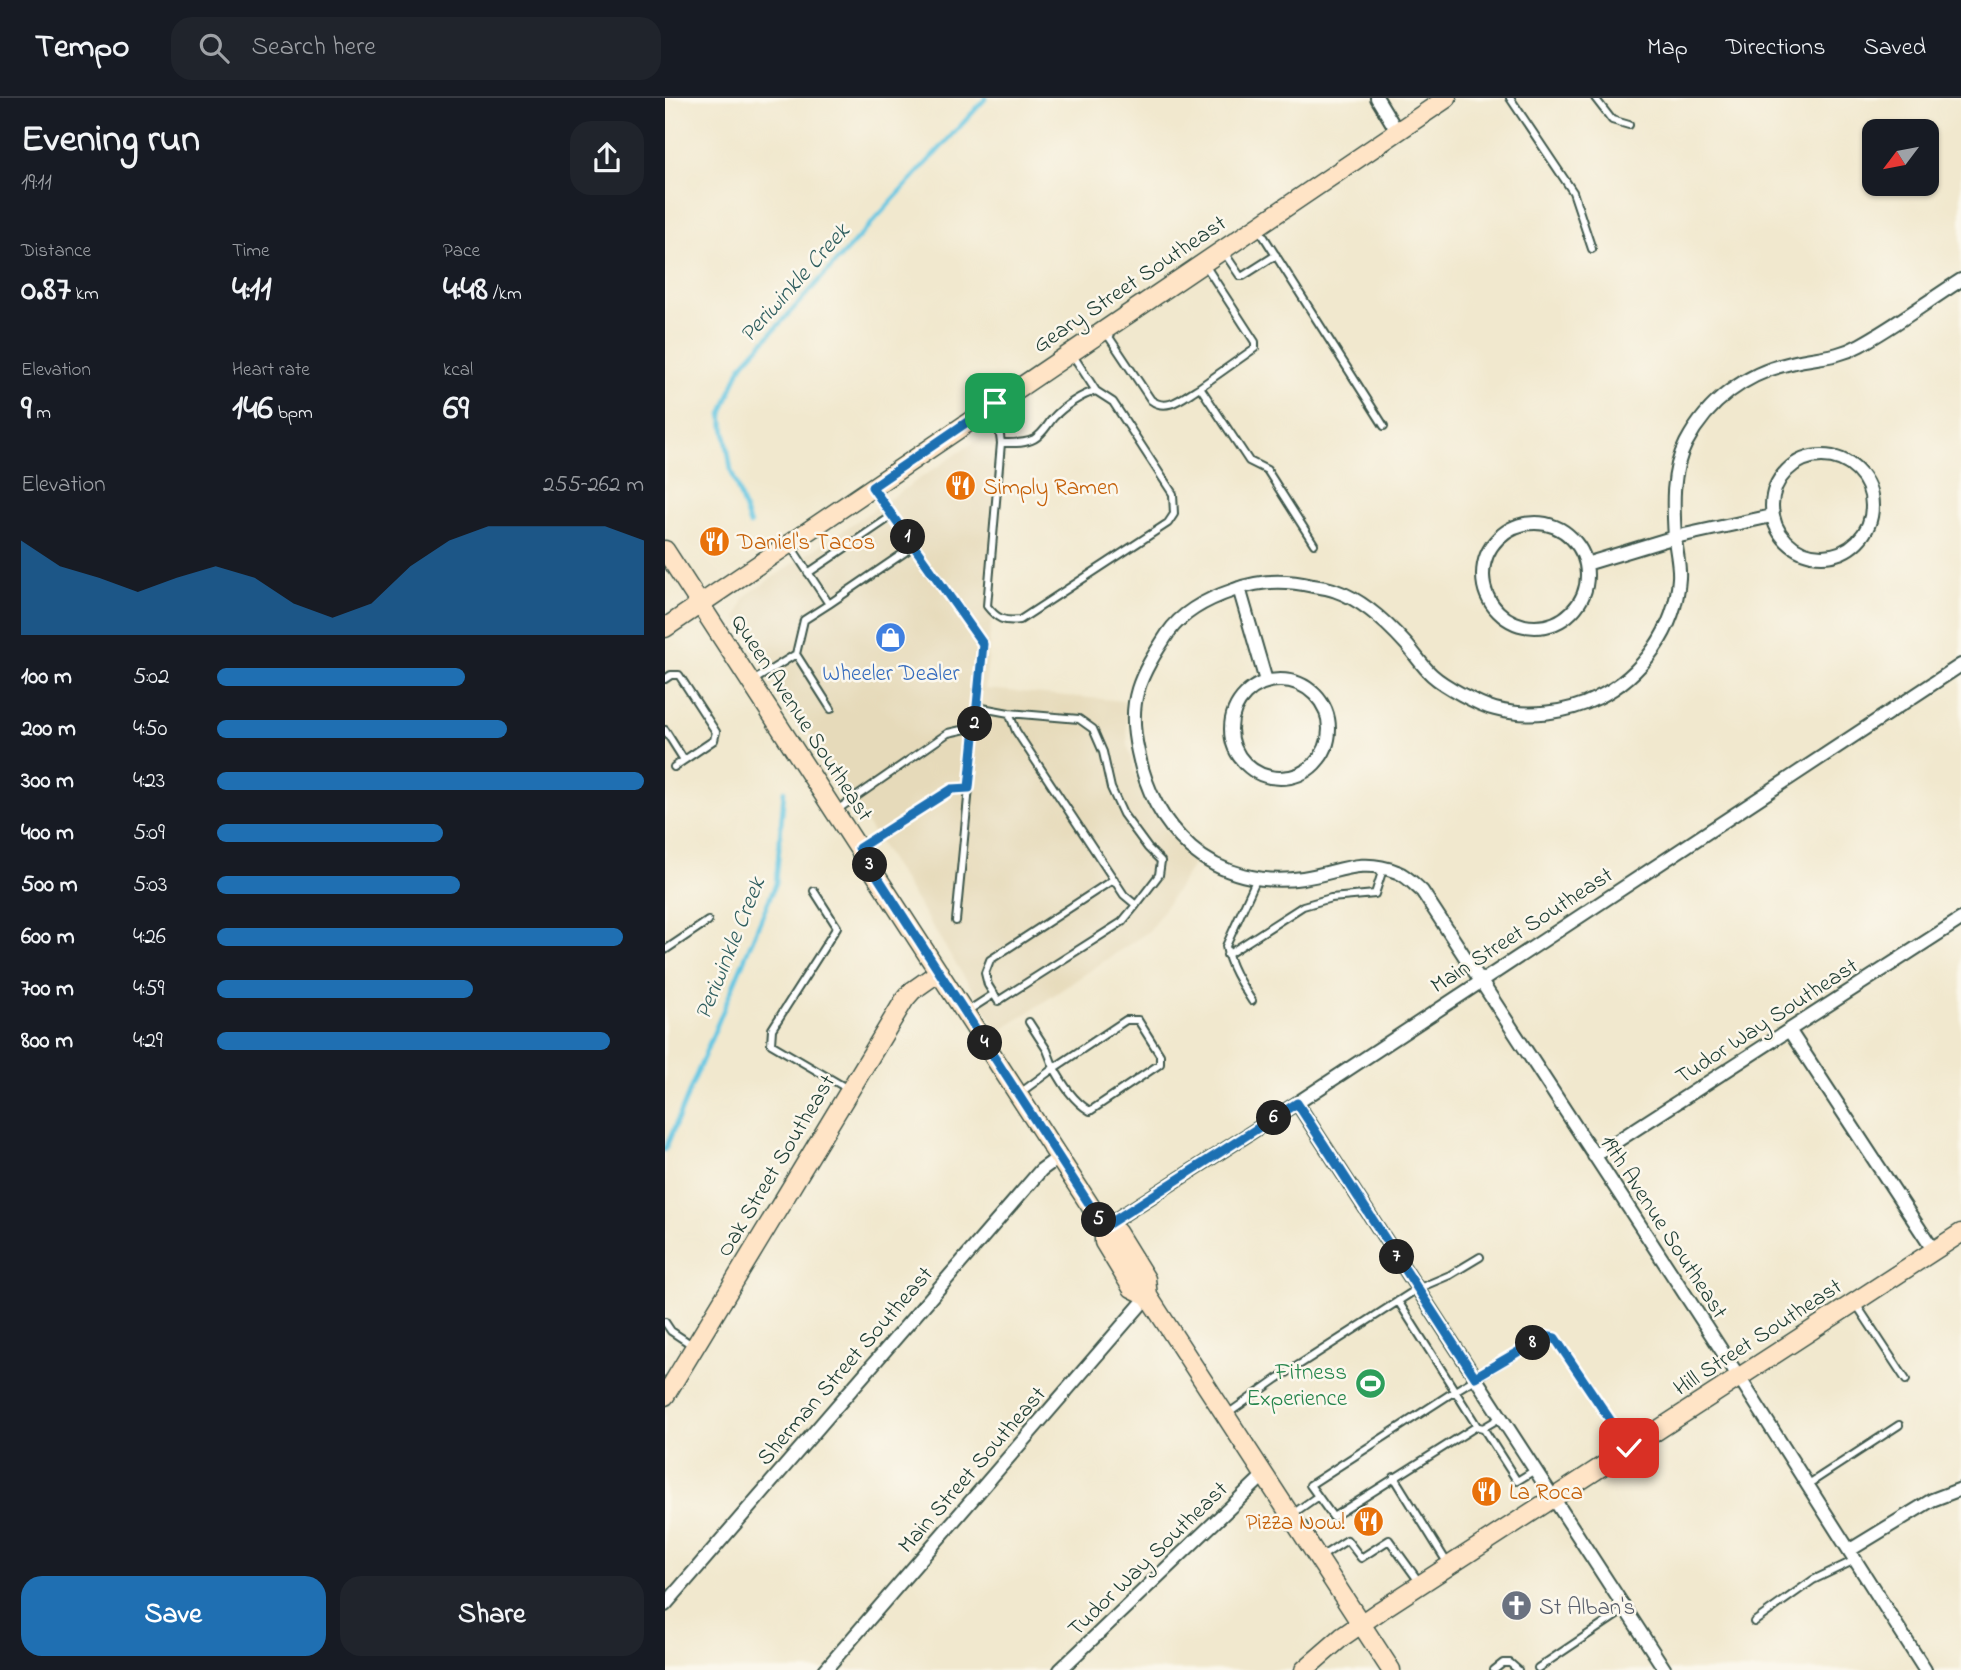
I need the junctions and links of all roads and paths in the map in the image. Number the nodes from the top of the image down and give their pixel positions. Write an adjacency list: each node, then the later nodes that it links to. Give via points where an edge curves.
1 (1377, 98): 6 (street)
2 (1447, 98): 6 (main road, Geary Street Southeast)
3 (1510, 98): 8 (lane, via 1573,192)
4 (1595, 98): 5 (lane, via 1612,120)
5 (1629, 125)
6 (1397, 131): 7 (main road, Geary Street Southeast)
7 (1257, 226): 9 (main road, Geary Street Southeast); 10 (lane)
8 (1591, 249)
9 (1222, 250): 10 (lane, via 1240,276); 11 (main road, Geary Street Southeast)
10 (1276, 255): 18 (lane)
11 (1203, 262): 13 (main road, Geary Street Southeast); 15 (lane, via 1255,348)
12 (1961, 280): 23 (street, via 1860,345 1833,357 1793,362 1756,374 1722,396 1699,421 1684,447 1674,480)
13 (1104, 329): 14 (main road, Geary Street Southeast); 15 (lane, via 1158,406 1167,406)
14 (1071, 352): 16 (lane); 17 (main road, Geary Street Southeast)
15 (1200, 387): 25 (lane, via 1249,461 1267,470)
16 (1096, 391): 19 (lane, via 1054,418 1034,439); 19 (lane, via 1113,402 1173,494 1174,514 1168,523 1020,620 1007,621 995,617 987,606)
17 (995, 403): 19 (lane); 20 (main road, Geary Street Southeast)
18 (1384, 426)
19 (1001, 443)
20 (872, 487): 21 (lane); 24 (main road, Geary Street Southeast)
21 (892, 516): 26 (lane); 29 (lane)
22 (1772, 516): 22 (street, via 1780,534 1794,548 1812,556 1832,556 1850,548 1864,534 1871,516 1871,496 1864,478 1850,464 1832,457 1812,457 1794,464 1780,478 1772,496); 23 (street)
23 (1675, 537): 28 (street); 30 (street, via 1679,576 1673,610 1647,659 1629,678 1602,695 1554,711 1494,709 1434,677 1372,611 1339,591 1297,582 1259,582)
24 (789, 543): 29 (lane); 32 (main road, Geary Street Southeast)
25 (1314, 544)
26 (914, 546): 31 (lane); 39 (lane, via 983,644)
27 (665, 550): 32 (main road, Queen Avenue Southeast)
28 (1586, 564): 28 (street, via 1568,532 1549,523 1529,522 1509,529 1494,542 1485,561 1483,582 1490,601 1504,617 1523,626 1543,627 1563,621 1578,607 1587,584)
29 (808, 573): 31 (lane)
30 (1239, 588): 37 (street); 50 (street, via 1205,601 1173,626 1147,665 1135,697 1132,725 1144,780 1165,823 1194,851 1224,870)
31 (829, 604): 34 (lane, via 804,620)
32 (700, 605): 33 (main road, Geary Street Southeast); 38 (main road, Queen Avenue Southeast)
33 (665, 628)
34 (796, 653): 38 (lane); 40 (lane)
35 (1961, 665): 60 (street, Main Street Southeast)
36 (665, 678): 44 (lane, via 679,675 716,732 714,740)
37 (1266, 681): 37 (street, via 1288,679 1309,688 1327,715 1326,748 1313,766 1294,777 1272,779 1251,770 1236,753 1230,732 1233,710 1246,691)
38 (751, 682): 47 (main road, Queen Avenue Southeast)
39 (977, 707): 41 (lane); 42 (lane)
40 (831, 709)
41 (1009, 713): 51 (lane, via 1016,731); 53 (lane, via 1079,719 1093,729 1123,814 1161,861 1159,875)
42 (975, 727): 46 (lane); 47 (lane, via 948,733)
43 (665, 730): 44 (lane)
44 (684, 760): 45 (lane)
45 (674, 766)
46 (969, 788): 48 (lane, via 952,789); 56 (lane)
47 (835, 811): 48 (main road, Queen Avenue Southeast)
48 (859, 848): 59 (main road, Queen Avenue Southeast)
49 (1383, 869): 50 (street, via 1355,864 1306,878); 58 (lane, via 1375,894 1303,906); 60 (street, 19th Avenue Southeast, via 1399,872 1422,891)
50 (1257, 878): 58 (lane, via 1226,946)
51 (1114, 879): 53 (lane); 61 (lane, via 990,960 985,973)
52 (814, 891): 67 (lane, via 837,927 772,1029 771,1044)
53 (1136, 905): 61 (lane, via 1122,922 998,1001)
54 (1961, 919): 65 (street, Tudor Way Southeast)
55 (708, 921): 57 (lane)
56 (956, 921)
57 (665, 950)
58 (1227, 955): 62 (lane)
59 (939, 972): 63 (main road, Queen Avenue Southeast); 67 (main road, Oak Street Southeast, via 905,999)
60 (1481, 980): 69 (street, Main Street Southeast); 70 (street, 19th Avenue Southeast)
61 (994, 994): 63 (lane)
62 (1252, 1001)
63 (965, 1012): 68 (main road, Queen Avenue Southeast)
64 (1029, 1022): 66 (lane)
65 (1789, 1030): 70 (street, Tudor Way Southeast); 74 (street)
66 (1054, 1068): 66 (lane, via 1126,1020 1138,1020 1160,1055 1160,1064 1090,1111 1081,1106); 68 (lane)
67 (850, 1090): 81 (main road, Oak Street Southeast)
68 (1018, 1094): 71 (main road, Queen Avenue Southeast)
69 (1297, 1103): 72 (street, Main Street Southeast); 76 (street)
70 (1594, 1156): 83 (street, 19th Avenue Southeast)
71 (1059, 1157): 72 (main road, Queen Avenue Southeast); 104 (street, Sherman Street Southeast, via 1032,1180)
72 (1104, 1227): 77 (main road, Queen Avenue Southeast, via 1104,1242 1132,1288)
73 (1961, 1233): 74 (main road, Hill Street Southeast)
74 (1934, 1251): 79 (main road, Hill Street Southeast)
75 (1480, 1257): 76 (lane)
76 (1417, 1289): 78 (lane); 82 (street)
77 (1148, 1296): 87 (main road, Queen Avenue Southeast); 109 (street, Main Street Southeast)
78 (1398, 1301): 85 (lane); 87 (lane)
79 (1855, 1302): 83 (main road, Hill Street Southeast); 84 (lane)
80 (665, 1321): 81 (lane, via 671,1331)
81 (694, 1346): 86 (main road, Oak Street Southeast)
82 (1475, 1377): 85 (lane); 88 (street); 91 (lane, via 1545,1336 1555,1338)
83 (1739, 1377): 91 (main road, Hill Street Southeast); 95 (street, 19th Avenue Southeast)
84 (1906, 1380)
85 (1455, 1391): 90 (lane); 97 (lane, via 1310,1485)
86 (665, 1396)
87 (1225, 1416): 93 (main road, Queen Avenue Southeast)
88 (1501, 1418): 90 (lane); 92 (street)
89 (1899, 1424): 95 (lane)
90 (1480, 1427): 92 (lane, via 1517,1481); 94 (lane)
91 (1629, 1448): 98 (main road, Hill Street Southeast)
92 (1535, 1470): 98 (street)
93 (1263, 1476): 99 (main road, Queen Avenue Southeast); 110 (street, Tudor Way Southeast)
94 (1394, 1477): 97 (lane, via 1333,1517); 102 (lane)
95 (1807, 1485): 100 (street, 19th Avenue Southeast)
96 (1961, 1489): 100 (street, via 1932,1500)
97 (1318, 1496): 99 (lane)
98 (1553, 1498): 102 (main road, Hill Street Southeast); 105 (street)
99 (1290, 1516): 101 (main road, Queen Avenue Southeast)
100 (1853, 1555): 106 (lane); 116 (street, 19th Avenue Southeast)
101 (1318, 1559): 103 (lane, via 1347,1540 1361,1558 1389,1540); 107 (main road, Queen Avenue Southeast)
102 (1449, 1565): 103 (main road, Hill Street Southeast)
103 (1420, 1584): 107 (main road, Hill Street Southeast)
104 (665, 1605)
105 (1626, 1609): 108 (lane); 115 (street)
106 (1754, 1622)
107 (1361, 1624): 111 (main road, Hill Street Southeast); 112 (main road, Queen Avenue Southeast)
108 (1538, 1668)
109 (825, 1670)
110 (1060, 1670)
111 (1304, 1670)
112 (1391, 1670)
113 (1494, 1670): 114 (lane, via 1510,1663)
114 (1518, 1670)
115 (1665, 1670)
116 (1925, 1670)

